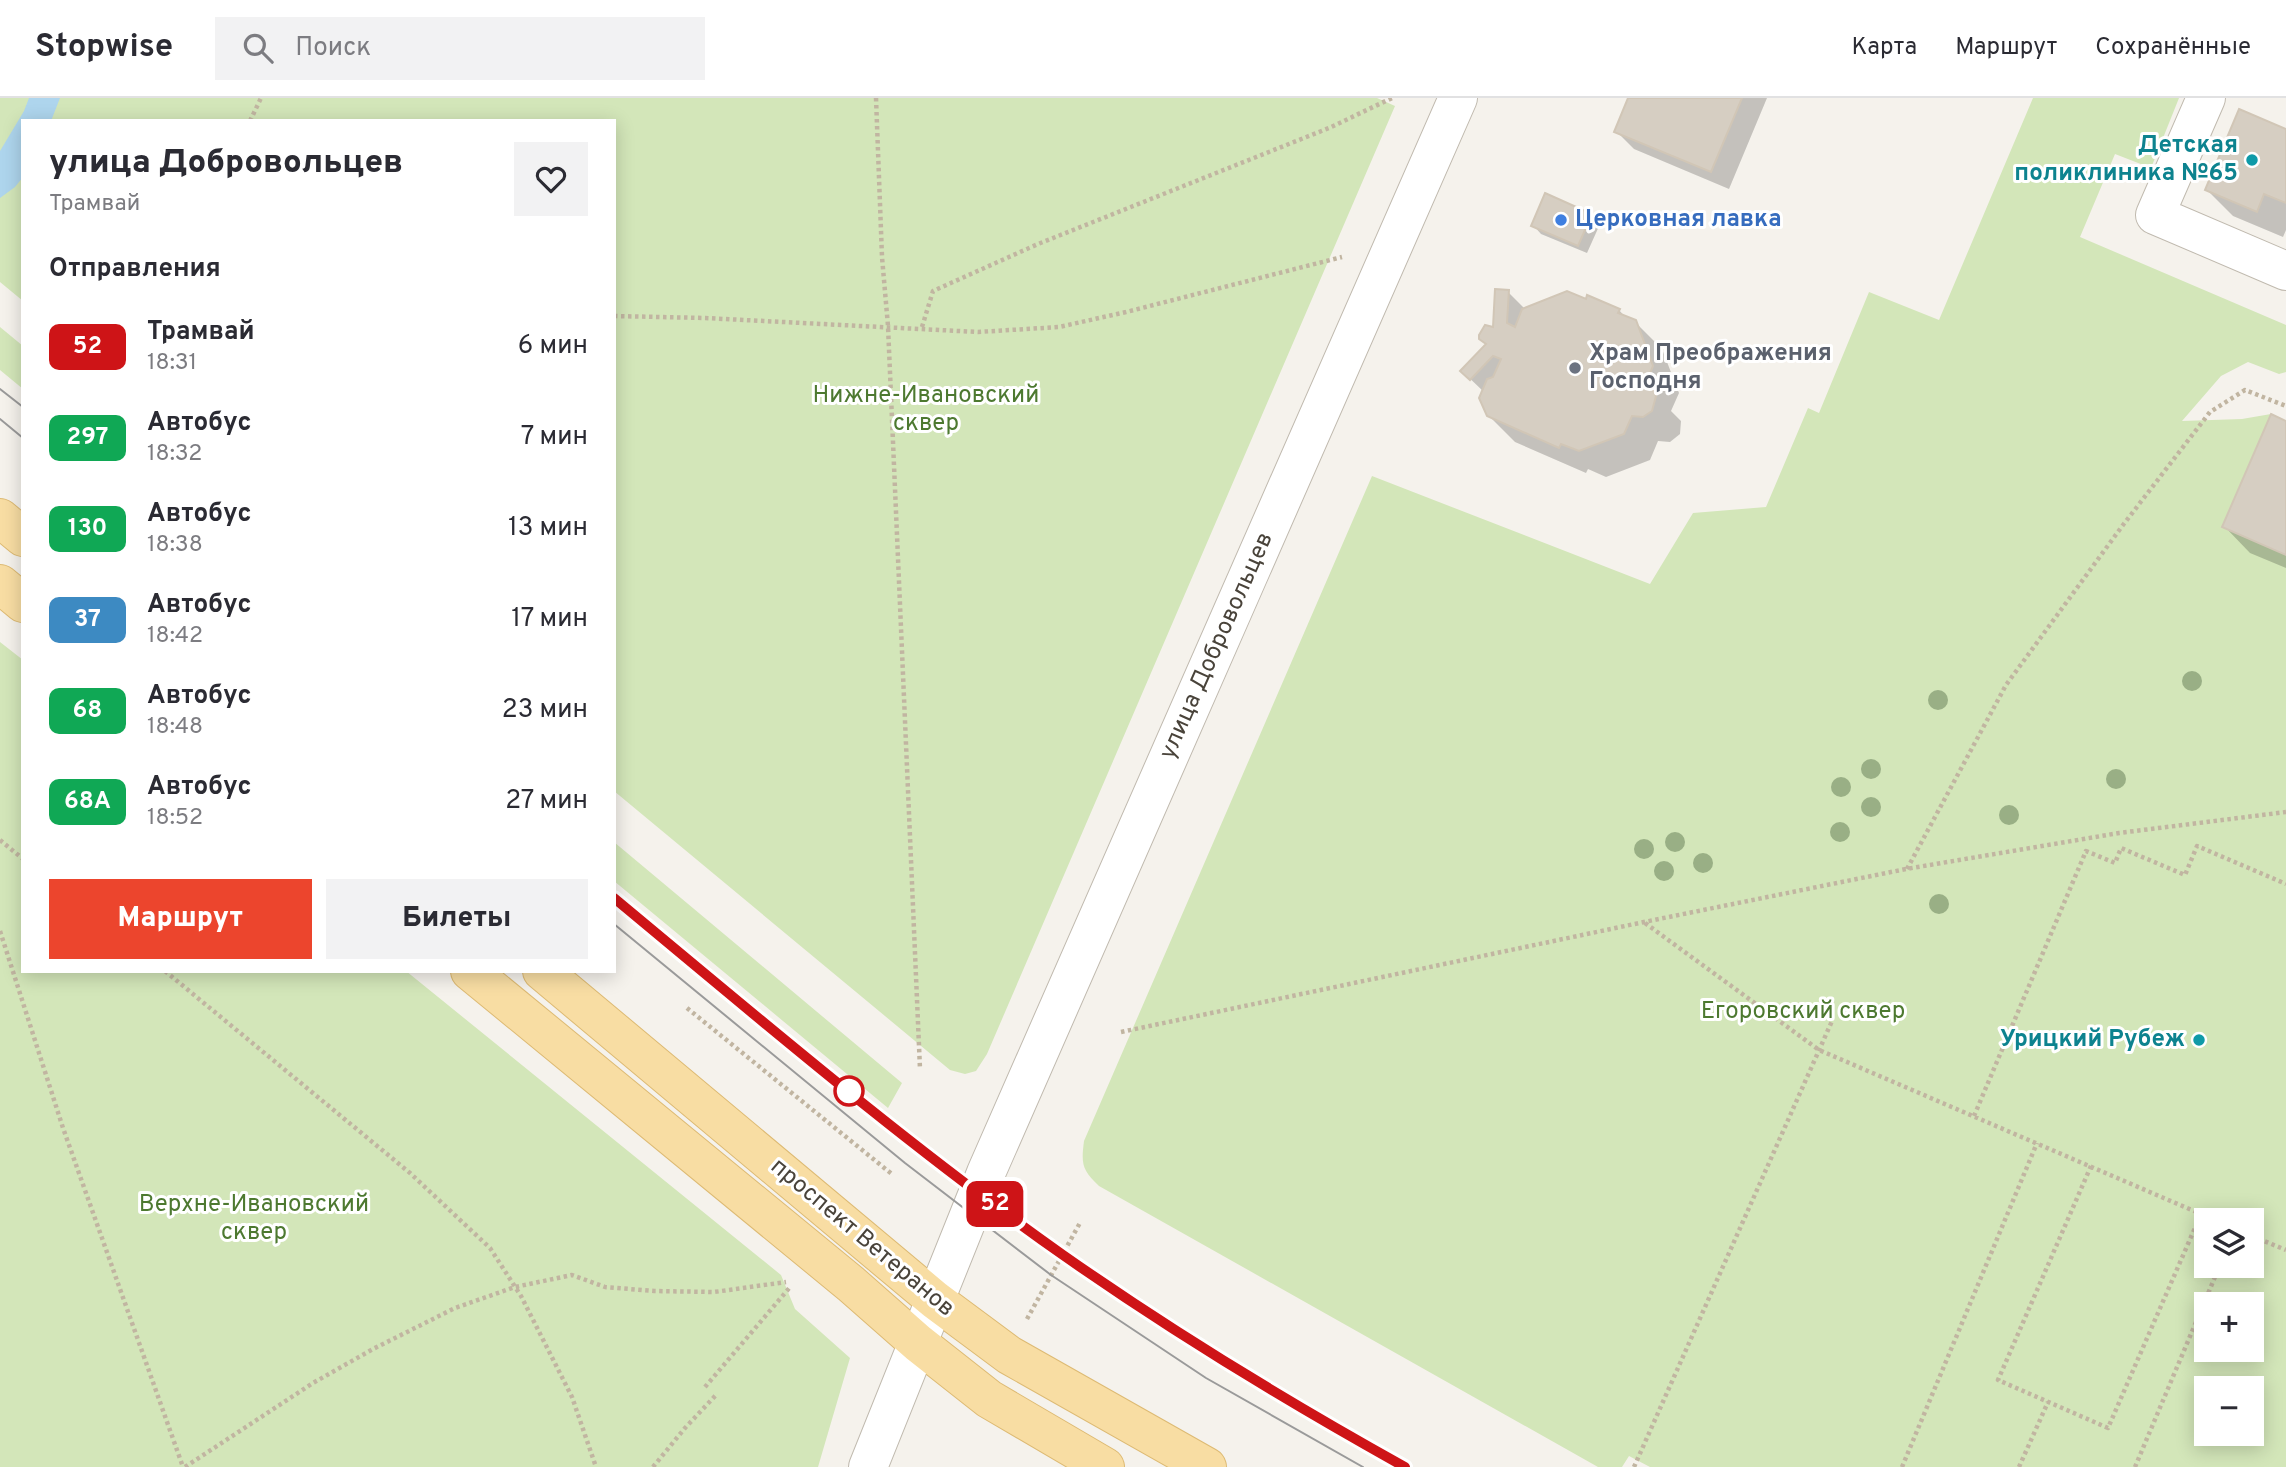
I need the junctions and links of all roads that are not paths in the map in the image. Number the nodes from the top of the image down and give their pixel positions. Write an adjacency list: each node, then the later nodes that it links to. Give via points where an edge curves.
1 (1458, 98): 10 (street, улица Добровольцев, via 986,1173)
2 (2206, 98): 3 (street, via 2155,215)
3 (2286, 271)
4 (0, 518): 5 (main road)
5 (21, 535)
6 (0, 584): 7 (main road)
7 (21, 601)
8 (472, 973): 11 (main road, проспект Ветеранов)
9 (544, 973): 10 (main road, проспект Ветеранов)
10 (935, 1300): 11 (street, улица Добровольцев); 14 (main road, проспект Ветеранов, via 1009,1356)
11 (918, 1343): 12 (street, улица Добровольцев); 13 (main road, проспект Ветеранов, via 989,1399)
12 (868, 1467)
13 (1105, 1467)
14 (1207, 1467)

